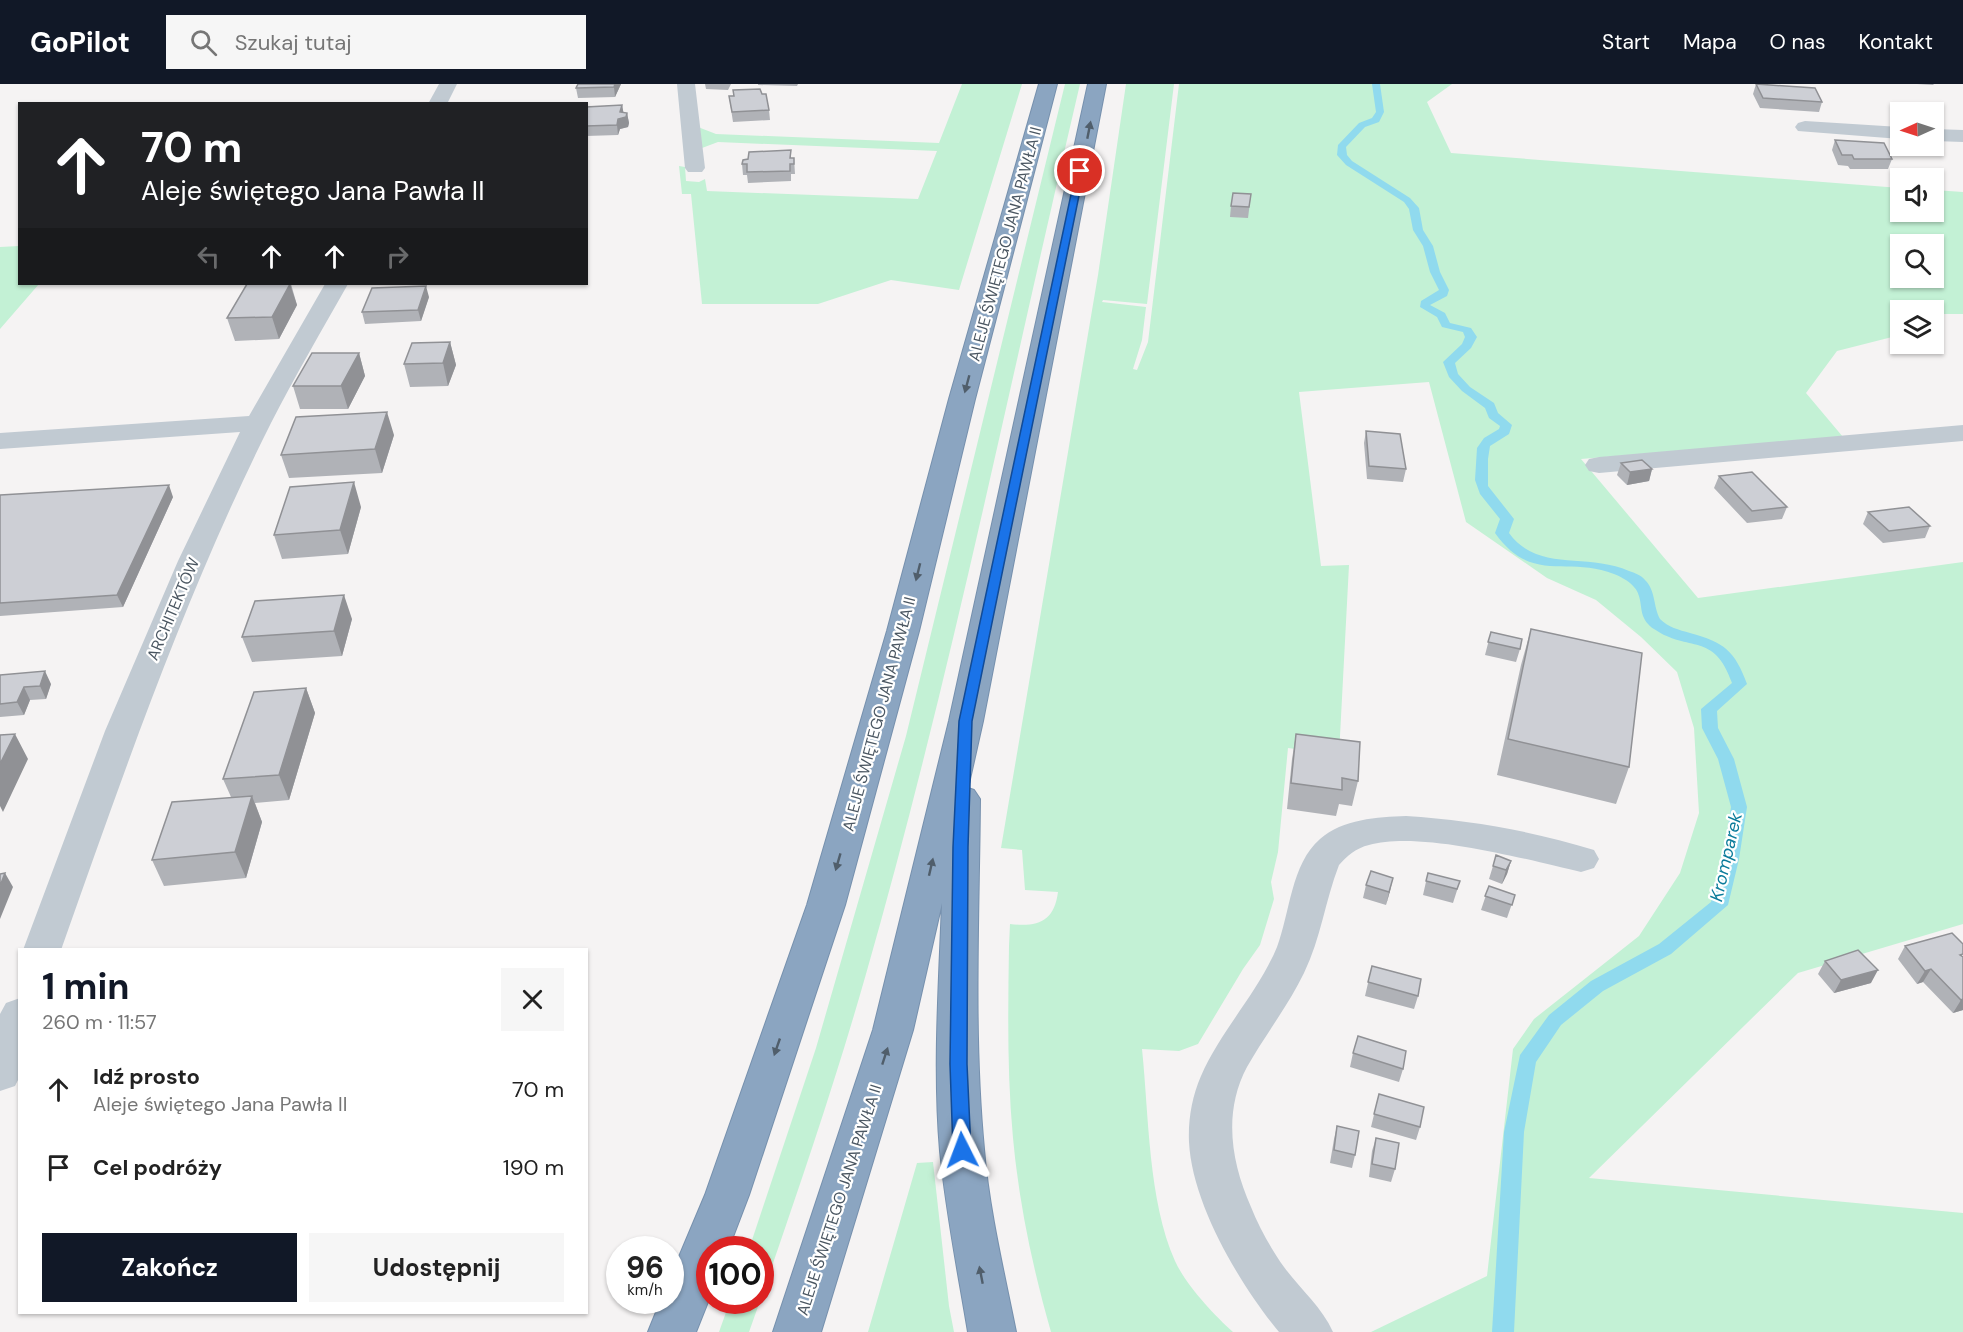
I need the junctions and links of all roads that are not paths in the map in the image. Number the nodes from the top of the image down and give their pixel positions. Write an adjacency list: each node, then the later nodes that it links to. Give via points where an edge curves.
1 (448, 84): 5 (street)
2 (686, 84): 10 (street)
3 (1048, 84): 21 (highway, ALEJE ŚWIĘTEGO JANA PAWŁA II, one-way to 21, via 826,905 727,1195)
4 (1097, 84): 16 (highway, ALEJE ŚWIĘTEGO JANA PAWŁA II, one-way to 4)
5 (438, 102)
6 (1805, 127): 7 (street)
7 (1890, 132)
8 (1944, 135): 9 (street)
9 (1963, 136)
10 (695, 168)
11 (335, 285): 12 (street, ARCHITEKTÓW)
12 (258, 423): 14 (street); 18 (street, ARCHITEKTÓW, via 193,561 122,731)
13 (1963, 433): 15 (street)
14 (0, 441)
15 (1599, 465)
16 (966, 721): 22 (highway, ALEJE ŚWIĘTEGO JANA PAWŁA II, one-way to 16, via 893,1030); 23 (highway, one-way to 16, via 962,1150 958,1064 960,847)
17 (1581, 859): 24 (street, via 1424,830 1387,828 1339,842 1327,854 1315,875 1308,912 1291,960 1221,1076 1209,1127 1212,1158 1240,1233 1267,1282)
18 (43, 948)
19 (18, 1020): 20 (street)
20 (0, 1074)
21 (672, 1332)
22 (797, 1332)
23 (992, 1332)
24 (1309, 1332)

